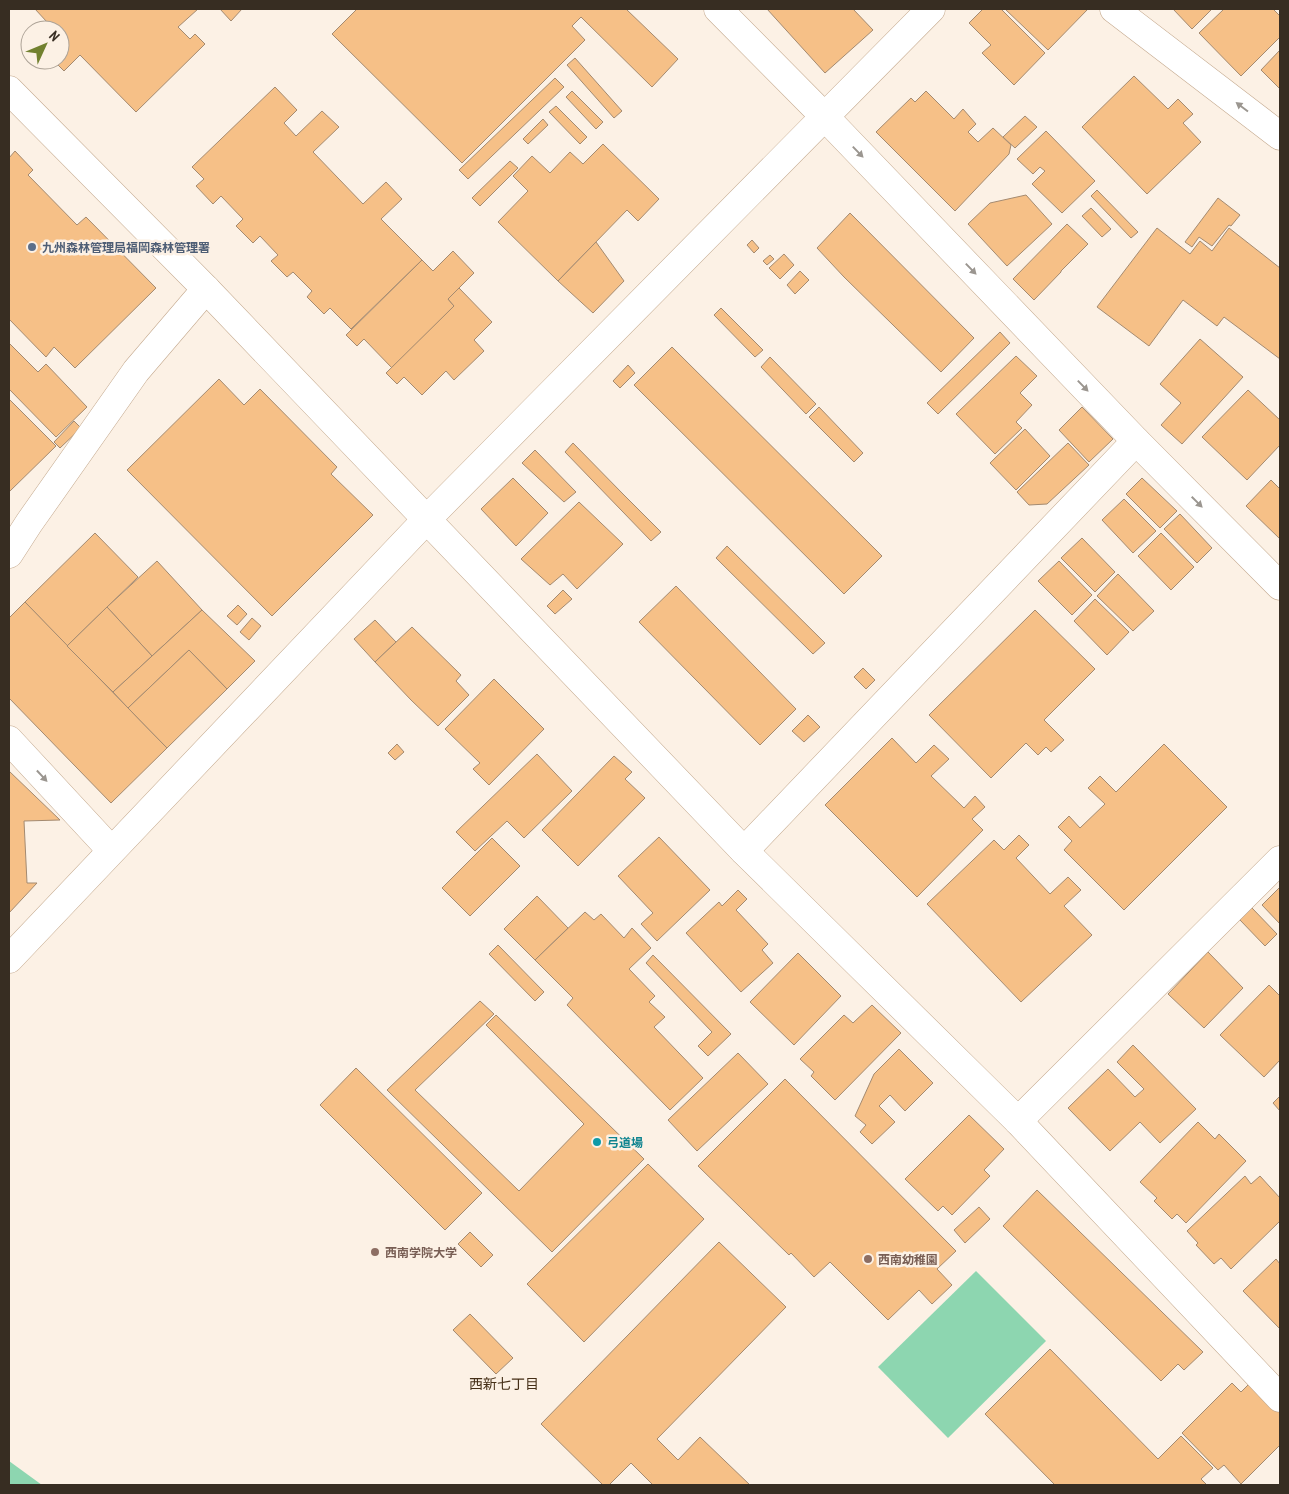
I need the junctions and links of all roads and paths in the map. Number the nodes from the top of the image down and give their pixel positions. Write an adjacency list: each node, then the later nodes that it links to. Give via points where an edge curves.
1 (718, 9): 5 (street)
2 (931, 9): 5 (street)
3 (1114, 9): 6 (street, one-way to 3)
4 (9, 90): 7 (street)
5 (825, 117): 8 (street, one-way to 8); 9 (street)
6 (1280, 136)
7 (206, 289): 9 (street); 10 (street, via 136,371)
8 (1136, 441): 11 (street, one-way to 11); 14 (street)
9 (427, 519): 13 (street); 14 (street)
10 (9, 554)
11 (1280, 586)
12 (9, 740): 13 (street, one-way to 13)
13 (111, 850): 16 (street)
14 (744, 850): 17 (street)
15 (1280, 860): 17 (street)
16 (9, 959)
17 (1018, 1121): 18 (street)
18 (1280, 1398)

